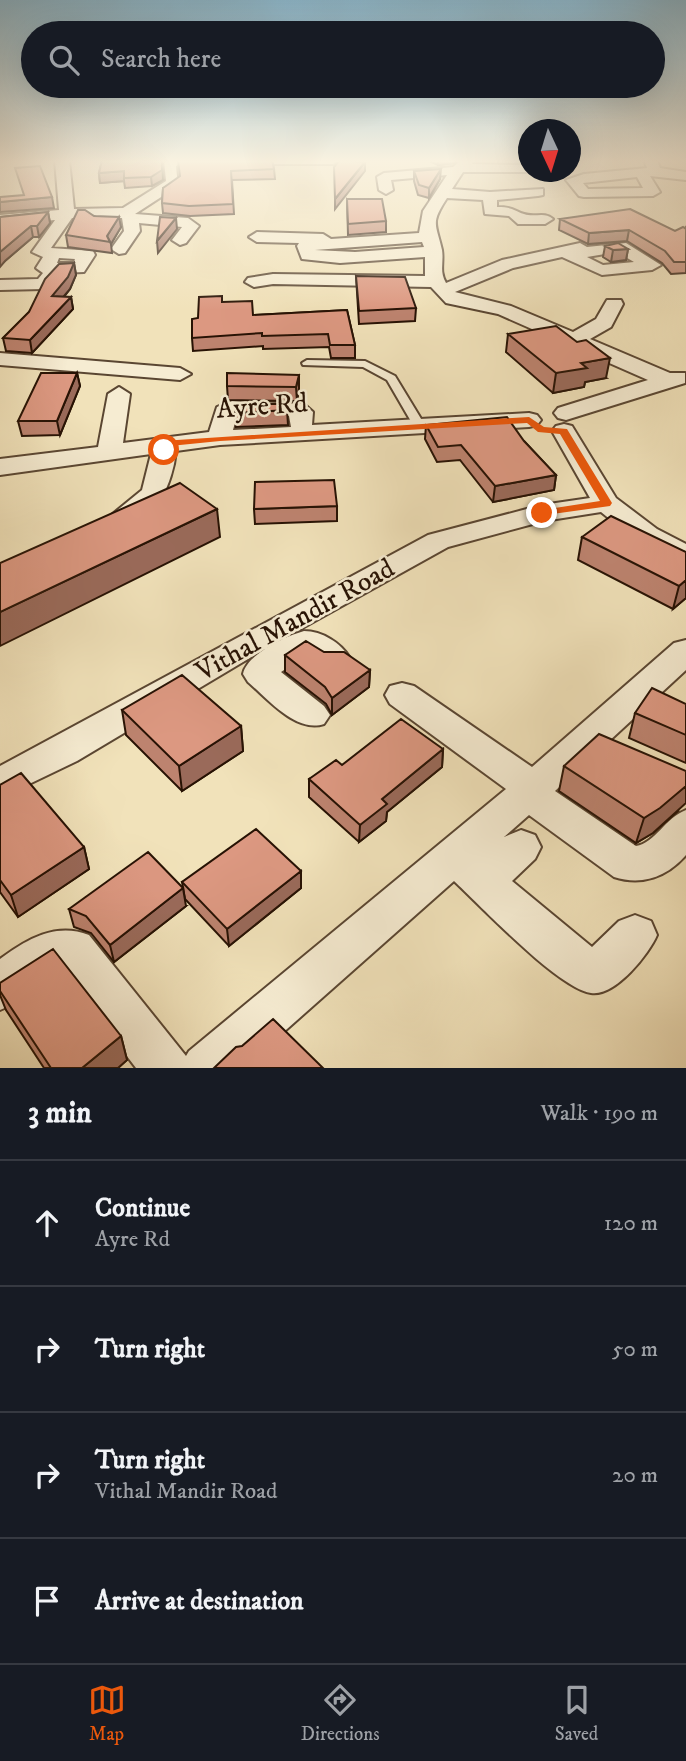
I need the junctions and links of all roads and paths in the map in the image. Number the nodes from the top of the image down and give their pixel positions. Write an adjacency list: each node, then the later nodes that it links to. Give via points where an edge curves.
1 (67, 210): 5 (street)
2 (136, 210): 6 (street)
3 (433, 210): 11 (street)
4 (490, 210): 7 (street, via 514,212 518,219)
5 (67, 215): 6 (street); 8 (street); 14 (street, via 40,250)
6 (128, 216): 10 (street, via 188,223 191,226); 13 (street, via 132,230)
7 (545, 219)
8 (0, 220)
9 (257, 237): 11 (street)
10 (180, 240)
11 (430, 241): 11 (street, via 305,246 307,255 360,257); 18 (street, via 432,273)
12 (616, 243): 18 (street, via 508,264)
13 (119, 249)
14 (54, 253)
15 (52, 274): 17 (street, via 43,284)
16 (254, 282): 18 (street)
17 (0, 285)
18 (439, 286): 20 (street, via 453,299 504,310)
19 (614, 304): 20 (street, via 604,323)
20 (576, 339): 24 (street)
21 (0, 359): 23 (street)
22 (307, 363): 28 (lane, via 365,364 391,377)
23 (180, 374)
24 (677, 378): 26 (street)
25 (119, 394): 31 (street)
26 (565, 422): 28 (street, Ayre Rd, via 542,430 529,420); 33 (street)
27 (302, 424): 29 (street, via 301,412 296,409 233,408 225,412)
28 (420, 427): 29 (street, Ayre Rd)
29 (220, 438): 30 (street, Ayre Rd)
30 (165, 443): 31 (street, Ayre Rd); 34 (street, via 161,483 146,503)
31 (110, 451): 32 (street, Ayre Rd)
32 (0, 467)
33 (606, 503): 35 (street, via 647,535); 36 (street, Vithal Mandir Road, via 542,513 438,541)
34 (96, 532)
35 (686, 555)
36 (268, 648): 38 (street, via 307,641); 40 (street, via 260,674); 41 (street, Vithal Mandir Road)
37 (686, 651): 42 (street, via 603,745)
38 (334, 658)
39 (402, 695): 42 (street)
40 (312, 715)
41 (0, 783)
42 (531, 790): 43 (street, via 629,864 653,862); 45 (street)
43 (686, 827)
44 (520, 847): 45 (street)
45 (468, 868): 46 (street, via 582,968 599,971); 49 (street)
46 (635, 935)
47 (0, 988): 48 (street, via 48,953 73,950)
48 (167, 1068)
49 (206, 1068)

